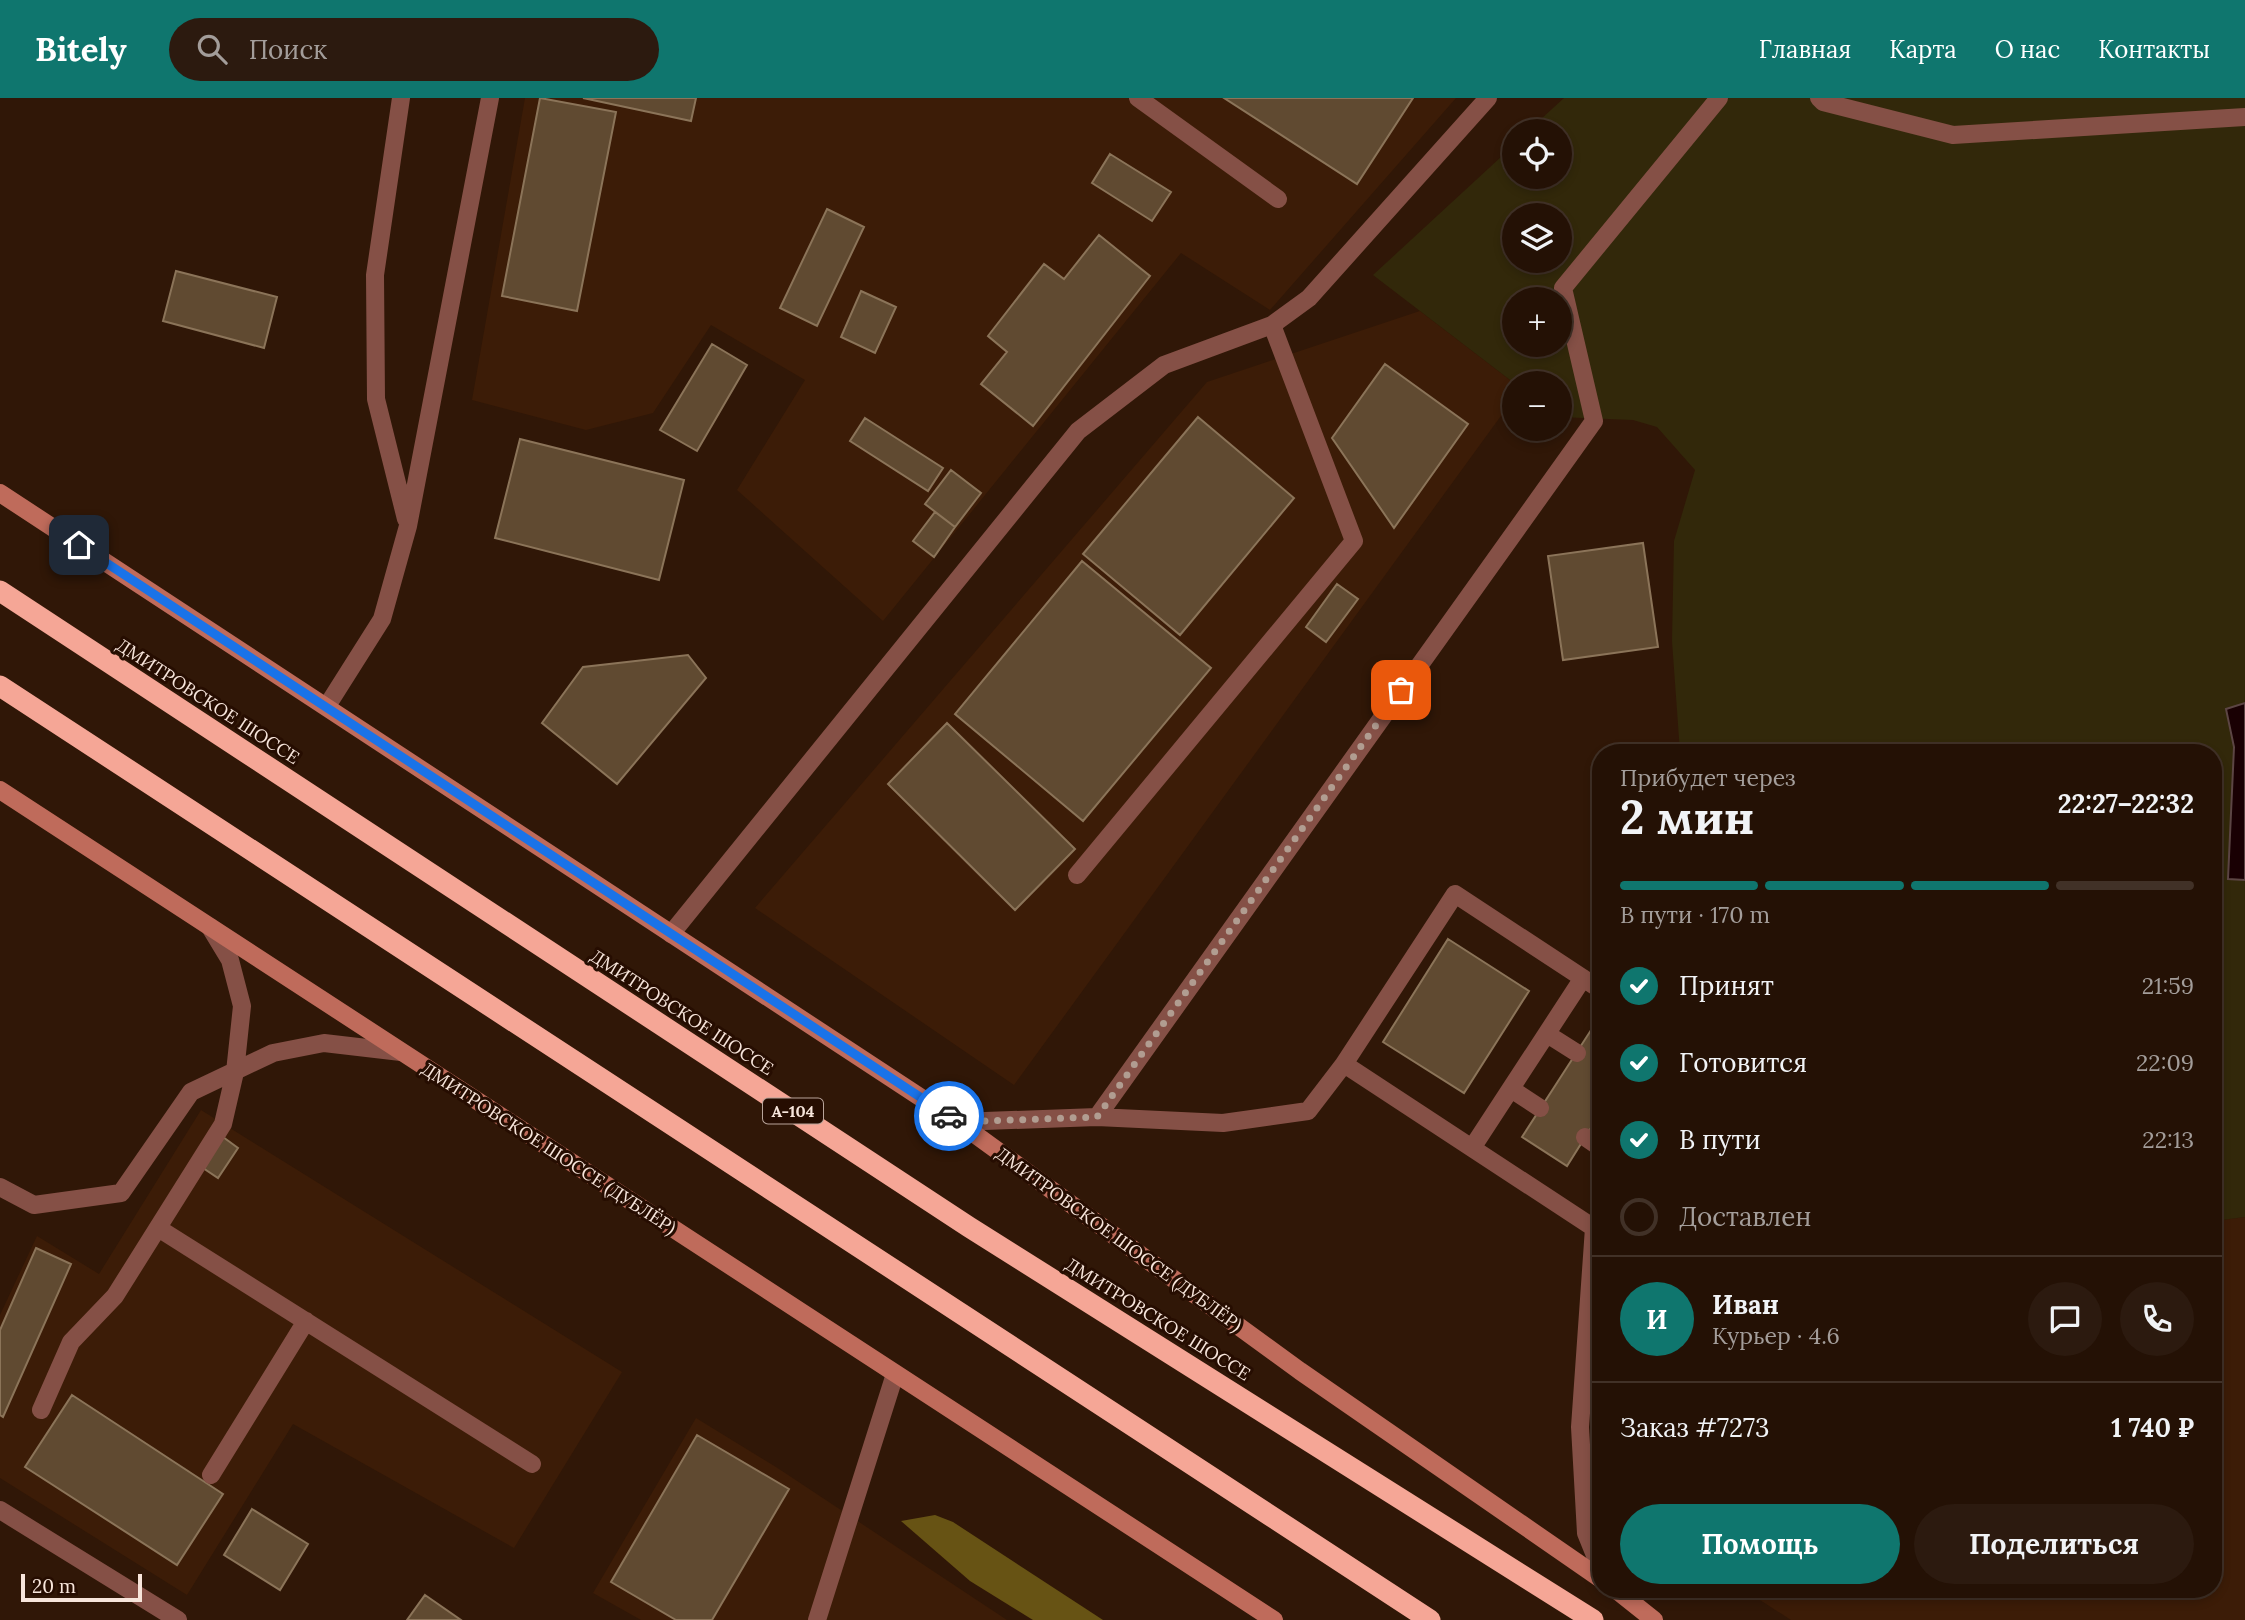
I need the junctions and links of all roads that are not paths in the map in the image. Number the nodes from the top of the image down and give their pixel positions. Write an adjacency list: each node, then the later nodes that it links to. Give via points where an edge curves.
1 (401, 98): 11 (street, via 375,275 376,399)
2 (491, 98): 11 (street)
3 (1138, 98): 8 (street)
4 (1488, 98): 9 (street, via 1309,298)
5 (1718, 98): 28 (street, via 1563,288 1594,421)
6 (1819, 98): 7 (street, via 1953,135)
7 (2245, 117)
8 (1278, 199)
9 (1272, 325): 16 (street, via 1354,541); 18 (street, via 1164,365 1078,431)
10 (0, 493): 14 (main road, ДМИТРОВСКОЕ ШОССЕ (ДУБЛЁР))
11 (408, 526): 14 (street, via 383,619)
12 (0, 591): 50 (highway, ДМИТРОВСКОЕ ШОССЕ / А-104, via 969,1227)
13 (0, 686): 49 (highway)
14 (327, 706): 18 (main road, ДМИТРОВСКОЕ ШОССЕ (ДУБЛЁР))
15 (0, 790): 17 (main road, ДМИТРОВСКОЕ ШОССЕ (ДУБЛЁР))
16 (1077, 875)
17 (210, 927): 22 (main road, ДМИТРОВСКОЕ ШОССЕ (ДУБЛЁР)); 25 (street, via 230,960 242,1006)
18 (671, 934): 29 (main road, ДМИТРОВСКОЕ ШОССЕ (ДУБЛЁР))
19 (1583, 978): 20 (street); 21 (street); 24 (street, via 1455,894)
20 (1592, 984)
21 (1547, 1034): 23 (street); 26 (street)
22 (401, 1052): 25 (street, via 324,1043 273,1053); 38 (main road, ДМИТРОВСКОЕ ШОССЕ (ДУБЛЁР))
23 (1577, 1053)
24 (1344, 1064): 28 (street, via 1308,1111 1223,1123); 32 (street)
25 (234, 1072): 33 (street, via 191,1092 121,1193 34,1205); 35 (street, via 223,1124)
26 (1511, 1089): 27 (street); 32 (street)
27 (1540, 1108)
28 (1097, 1117): 29 (street)
29 (958, 1122): 44 (main road, ДМИТРОВСКОЕ ШОССЕ (ДУБЛЁР), via 1300,1371)
30 (1585, 1137): 31 (street)
31 (1592, 1142)
32 (1472, 1148): 34 (street)
33 (0, 1187)
34 (1592, 1219)
35 (158, 1228): 37 (street); 39 (street, via 115,1296 71,1342)
36 (1592, 1291): 43 (street, via 1580,1427 1586,1533)
37 (306, 1321): 40 (street); 41 (street)
38 (895, 1374): 47 (street); 48 (main road, ДМИТРОВСКОЕ ШОССЕ (ДУБЛЁР))
39 (41, 1410)
40 (532, 1464)
41 (211, 1475)
42 (0, 1510): 46 (street)
43 (1592, 1548)
44 (1592, 1573)
45 (1626, 1598): 51 (main road)
46 (178, 1620)
47 (817, 1620)
48 (1274, 1620)
49 (1430, 1620)
50 (1593, 1620)
51 (1654, 1620)

